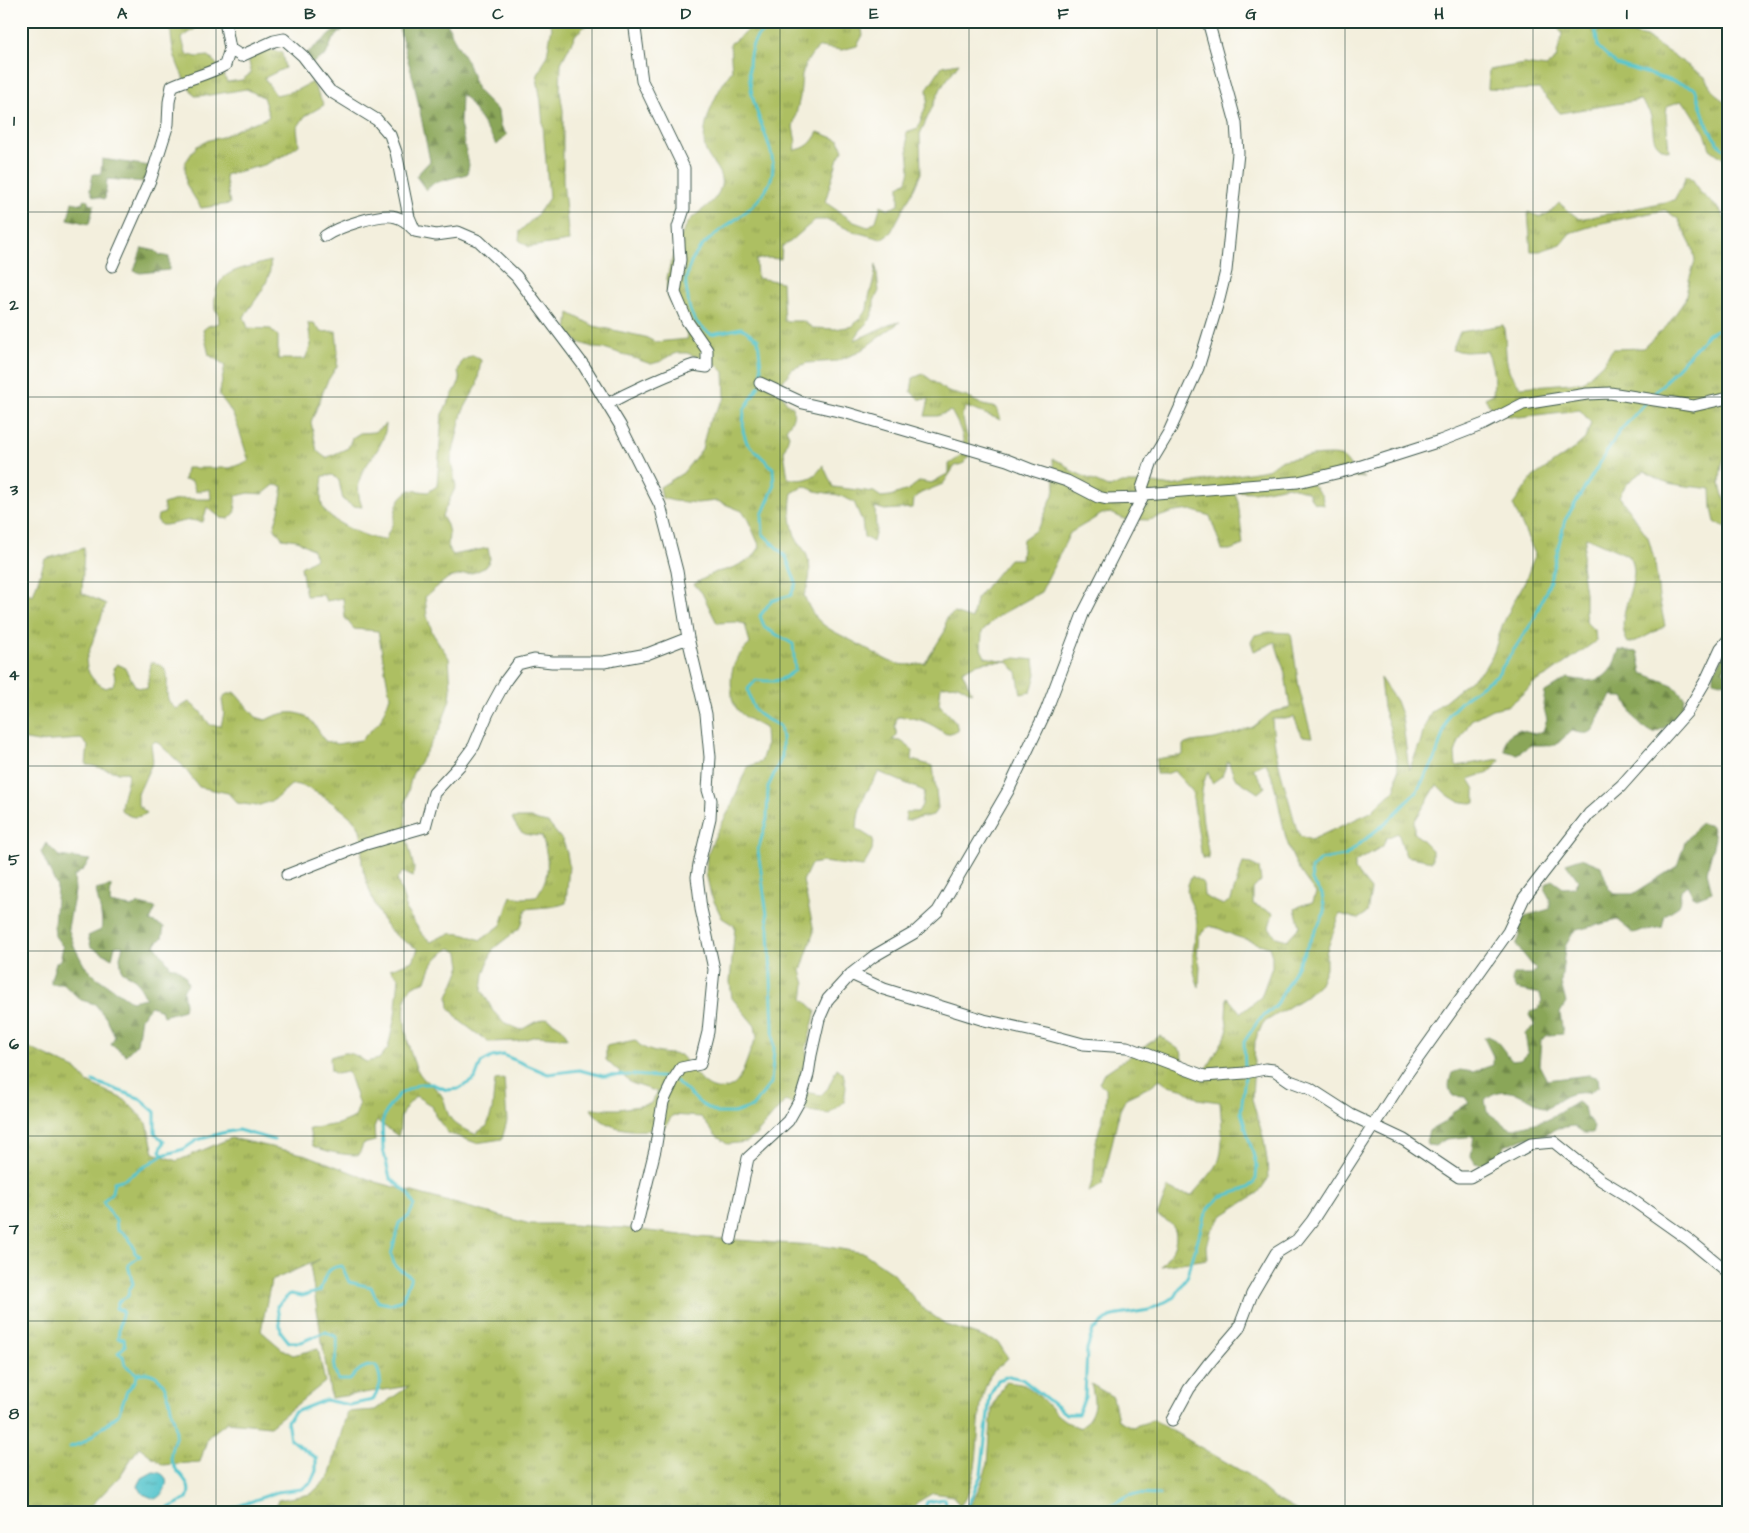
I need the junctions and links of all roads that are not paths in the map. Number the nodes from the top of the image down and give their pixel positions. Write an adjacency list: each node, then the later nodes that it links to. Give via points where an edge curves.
1 (225, 21): 4 (street)
2 (634, 21): 10 (street, via 642,81 684,168 684,209 678,226 680,260 675,293 687,321 707,350 707,367 688,367 638,387)
3 (1208, 21): 11 (street, via 1236,130 1238,153 1226,271 1198,368 1169,432 1151,462)
4 (230, 49): 5 (street, via 241,56 284,39 303,56 330,91 377,120 390,135 396,152 406,205); 7 (street, via 225,65 172,86 168,124 150,178)
5 (415, 231): 6 (street, via 407,223 390,216 356,222); 10 (street, via 436,235 458,232 479,241 516,276 584,366)
6 (324, 236)
7 (112, 266)
8 (760, 383): 11 (street, via 803,403 1008,460 1067,481 1098,497)
9 (1728, 398): 11 (street, via 1692,406 1610,392 1523,404 1440,441 1349,470 1298,482)
10 (607, 404): 12 (street, via 660,505 677,571)
11 (1142, 496): 15 (street, via 1083,614 1046,711 1008,791 938,911 914,933 874,956)
12 (688, 638): 14 (street, via 647,654 604,662 534,660 518,664 488,713 474,746 434,793 425,827 366,844); 17 (street, via 706,714 710,757 710,818 698,877 701,909 714,969 708,1032 700,1064 681,1068 663,1102)
13 (1728, 640): 16 (street, via 1720,648 1687,712 1621,786 1589,814 1524,898 1508,932 1406,1075)
14 (287, 875)
15 (851, 974): 16 (street, via 884,989 984,1020 1083,1044 1127,1047 1204,1076 1274,1070 1351,1116); 18 (street, via 828,999 819,1019 801,1098 788,1121 748,1158)
16 (1374, 1126): 19 (street, via 1404,1140 1459,1177 1470,1177 1531,1144 1554,1142 1602,1180 1690,1240); 20 (street, via 1312,1221 1297,1240 1276,1253 1252,1294 1239,1328 1208,1362)
17 (636, 1228)
18 (731, 1239)
19 (1728, 1272)
20 (1172, 1420)

